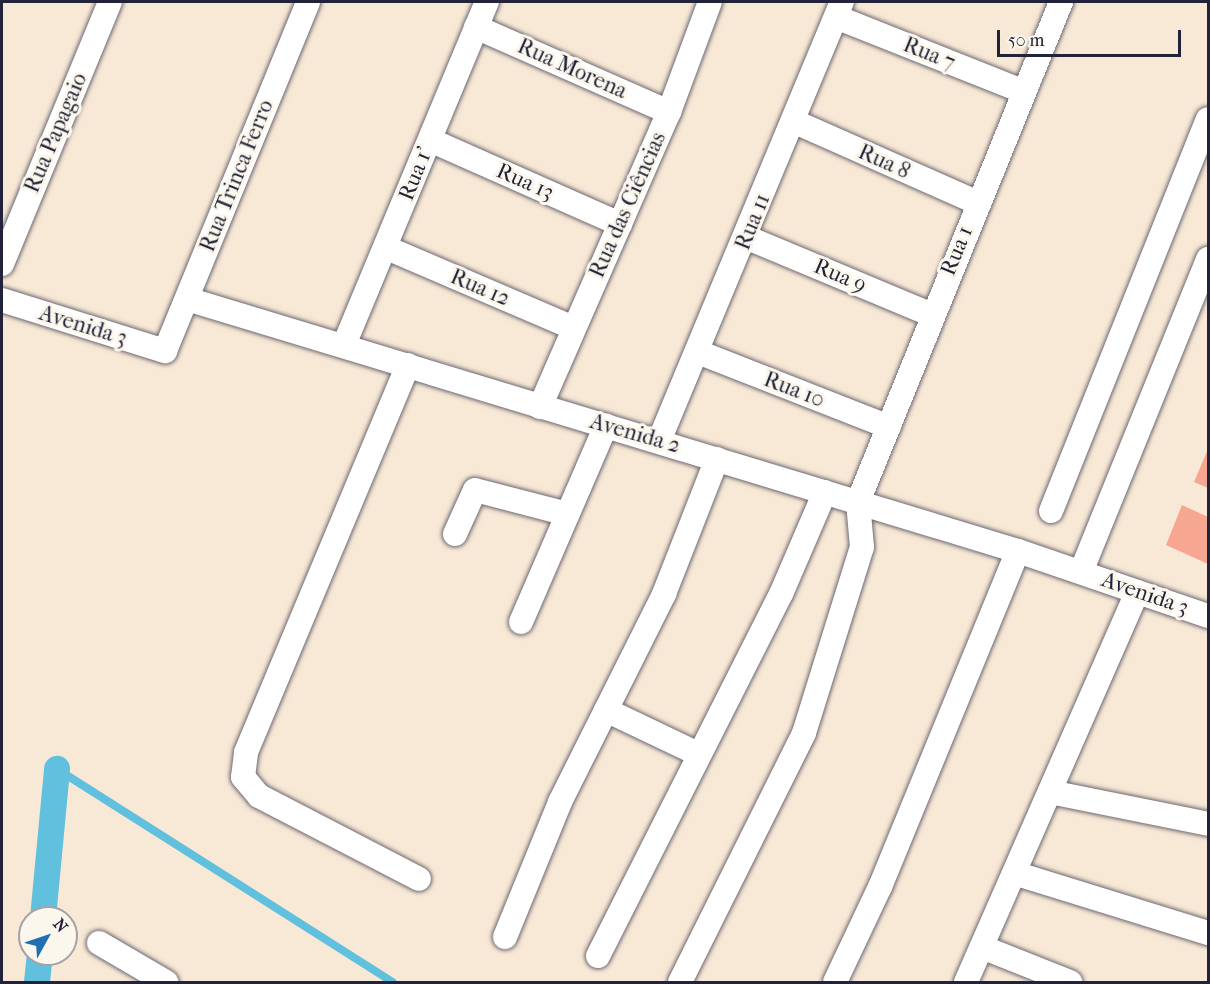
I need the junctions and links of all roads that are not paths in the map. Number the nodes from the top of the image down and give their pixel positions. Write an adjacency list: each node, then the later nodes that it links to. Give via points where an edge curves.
1 (110, 2): 18 (street, Rua Papagaio)
2 (308, 2): 19 (street, Rua Trinca Ferro)
3 (487, 2): 7 (street, Rua 1')
4 (710, 2): 9 (street, Rua das Ciências)
5 (1060, 2): 8 (street, Rua 1)
6 (839, 9): 8 (street, Rua 7); 11 (street, Rua 11)
7 (476, 27): 9 (street, Rua Morena); 12 (street, Rua 1')
8 (1022, 91): 13 (street, Rua 1)
9 (669, 112): 14 (street, Rua das Ciências)
10 (1209, 119): 34 (street)
11 (793, 121): 13 (street, Rua 8); 15 (street, Rua 11)
12 (430, 140): 14 (street, Rua 13); 16 (street, Rua 1')
13 (976, 202): 21 (street, Rua 1)
14 (620, 224): 22 (street, Rua das Ciências)
15 (748, 238): 21 (street, Rua 9); 25 (street, Rua 11)
16 (387, 248): 22 (street, Rua 12); 23 (street, Rua 1')
17 (1209, 259): 38 (street)
18 (2, 264)
19 (187, 299): 23 (street, Avenida 2); 24 (street, Rua Trinca Ferro)
20 (2, 300): 24 (street, Avenida 3)
21 (932, 315): 29 (street, Rua 1)
22 (574, 328): 27 (street, Rua das Ciências)
23 (344, 345): 26 (street, Avenida 2)
24 (165, 351)
25 (698, 352): 29 (street, Rua 10); 30 (street, Rua 11)
26 (408, 365): 27 (street, Avenida 2); 47 (street, via 246,753 243,777 259,796)
27 (540, 406): 28 (street, Avenida 2)
28 (606, 426): 30 (street, Avenida 2); 35 (street)
29 (889, 427): 33 (street, Rua 1)
30 (659, 441): 31 (street, Avenida 2)
31 (717, 459): 32 (street, Avenida 2); 42 (street, via 664,594)
32 (825, 492): 33 (street, Avenida 2); 43 (street, via 781,594)
33 (858, 502): 37 (street, Avenida 2); 54 (street, via 862,547 804,732)
34 (1051, 511)
35 (567, 514): 36 (street, via 475,490); 41 (street)
36 (455, 534)
37 (1018, 551): 38 (street, Avenida 2); 55 (street, via 880,887)
38 (1081, 572): 39 (street, Avenida 3)
39 (1137, 592): 40 (street, Avenida 3); 44 (street)
40 (1209, 616)
41 (521, 622)
42 (606, 710): 43 (street); 49 (street, via 560,802)
43 (696, 753): 52 (street)
44 (1050, 792): 45 (street); 46 (street)
45 (1209, 824)
46 (1014, 873): 48 (street); 51 (street)
47 (419, 879)
48 (1209, 933)
49 (505, 937)
50 (99, 943): 53 (street)
51 (982, 947): 56 (street); 57 (street)
52 (598, 956)
53 (166, 982)
54 (680, 982)
55 (835, 982)
56 (966, 982)
57 (1071, 982)

